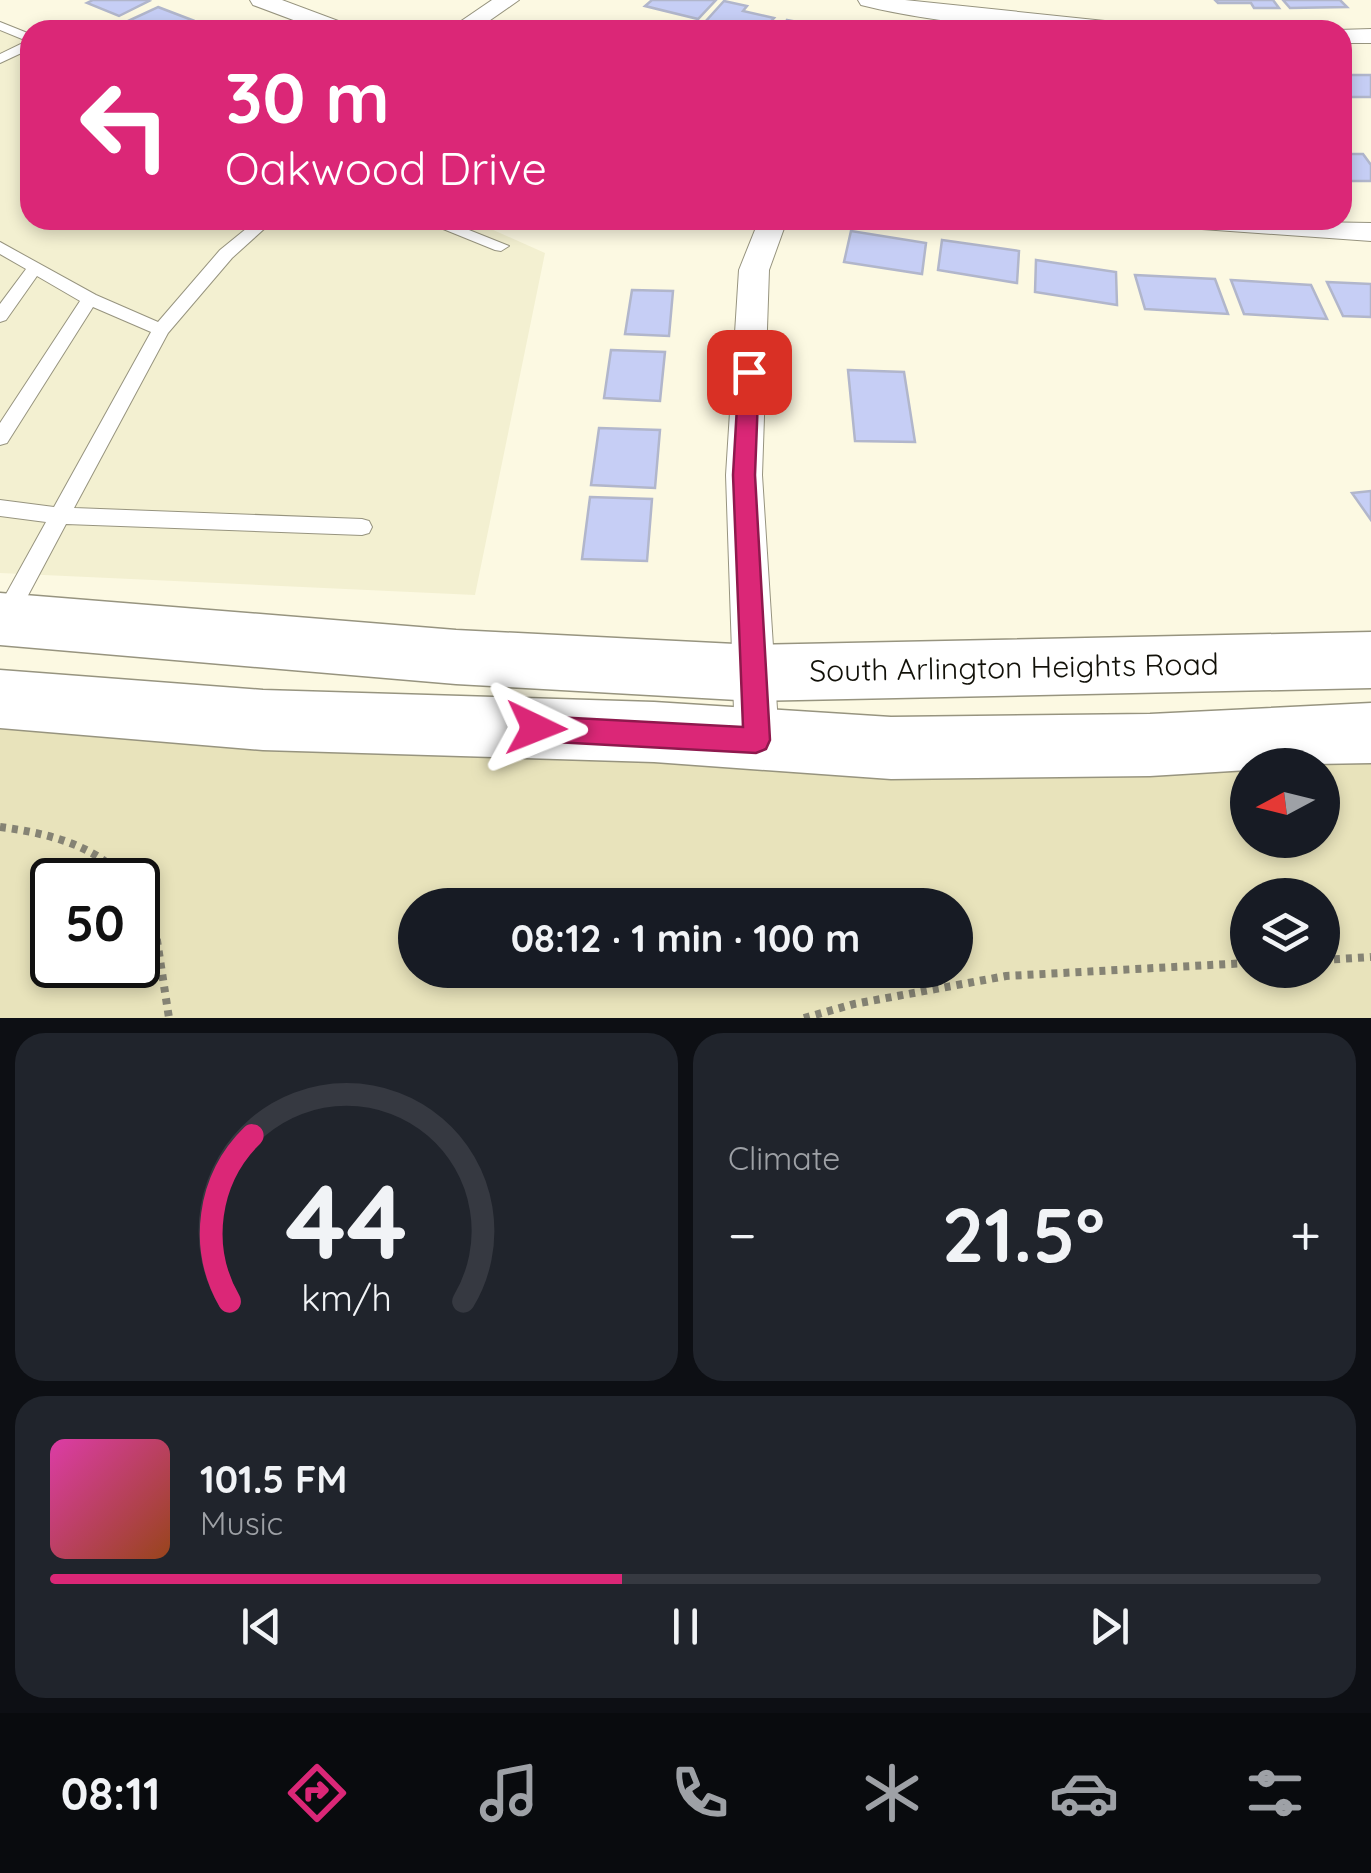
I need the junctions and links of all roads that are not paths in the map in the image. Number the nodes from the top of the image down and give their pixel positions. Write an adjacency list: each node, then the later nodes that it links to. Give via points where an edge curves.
1 (261, 0): 4 (street)
2 (508, 0): 5 (street)
3 (870, 0): 6 (street)
4 (314, 20)
5 (476, 20)
6 (1028, 20)
7 (254, 230): 17 (lane)
8 (457, 230): 12 (lane)
9 (768, 230): 24 (street, via 754,270 744,475)
10 (1343, 230): 11 (street)
11 (1371, 232)
12 (501, 246)
13 (0, 247): 14 (lane)
14 (36, 266): 15 (lane); 16 (lane)
15 (90, 299): 17 (lane); 18 (lane)
16 (0, 316)
17 (161, 330): 20 (lane)
18 (0, 438)
19 (0, 508): 20 (lane)
20 (59, 516): 21 (lane); 22 (lane)
21 (362, 527)
22 (1, 621): 24 (main road, South Arlington Heights Road)
23 (1371, 660): 24 (main road, South Arlington Heights Road)
24 (755, 673): 27 (street)
25 (0, 699): 27 (main road, via 263,720)
26 (1371, 733): 27 (main road, via 1150,745 890,748)
27 (756, 740)

